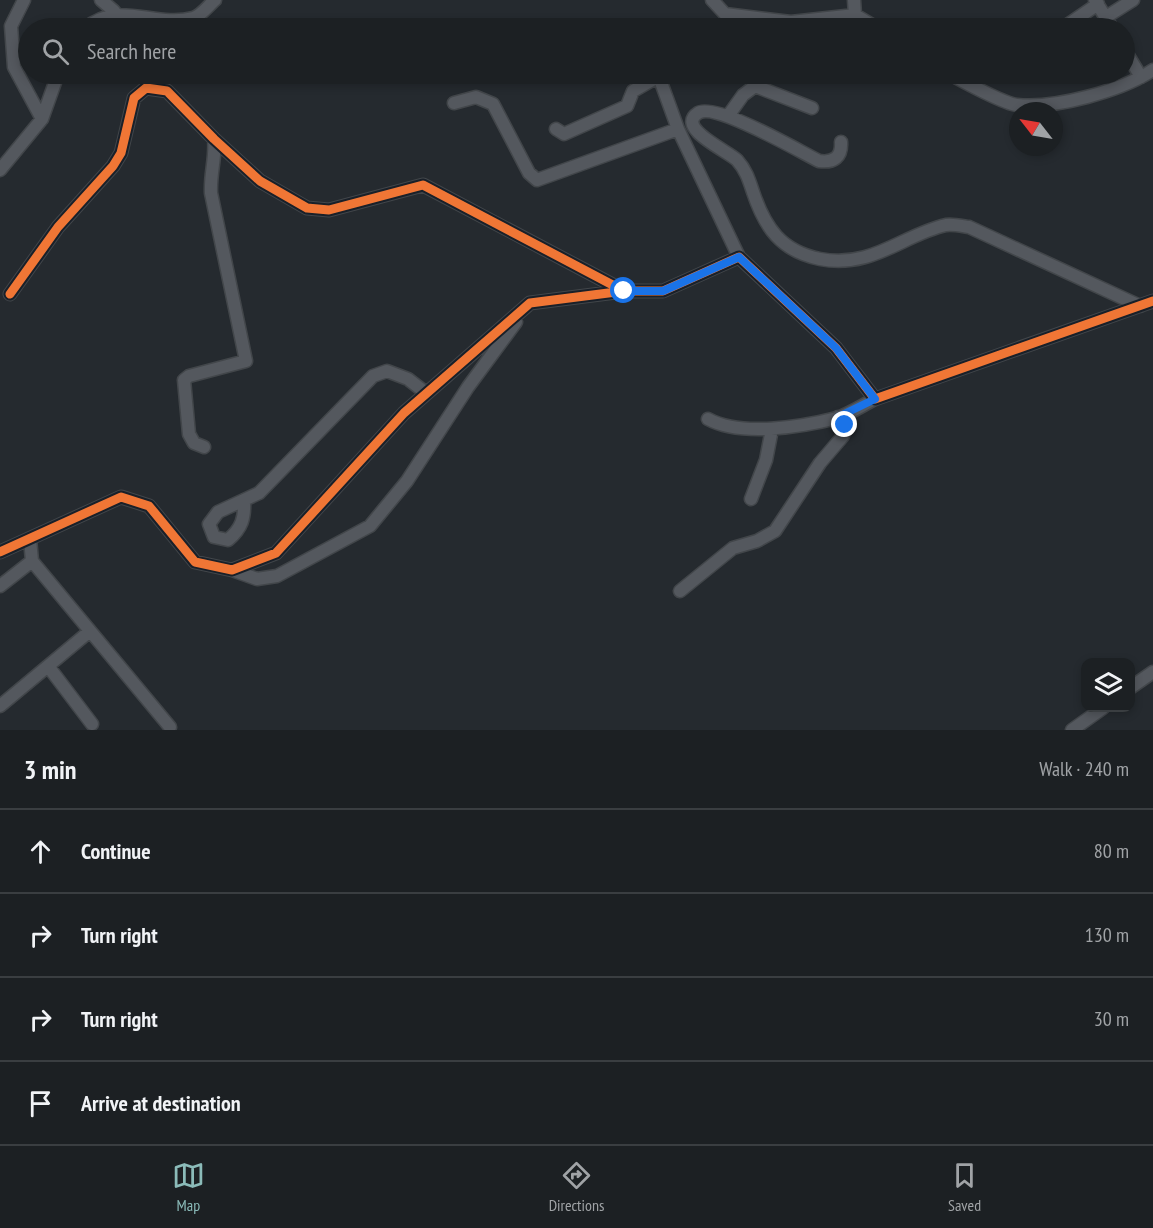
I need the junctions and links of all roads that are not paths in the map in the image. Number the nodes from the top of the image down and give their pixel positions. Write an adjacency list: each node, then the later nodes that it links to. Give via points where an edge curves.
1 (24, 0): 21 (street, via 11,26)
2 (101, 0): 8 (street)
3 (215, 0): 12 (street, via 196,17)
4 (712, 0): 13 (street, via 725,14)
5 (854, 0): 9 (street)
6 (1133, 0): 18 (street)
7 (1096, 2): 16 (street); 17 (street)
8 (114, 11): 10 (street); 11 (street)
9 (855, 15): 14 (street); 15 (street)
10 (95, 18)
11 (173, 18)
12 (188, 18)
13 (758, 18)
14 (828, 18)
15 (860, 18)
16 (1076, 18)
17 (1106, 18)
18 (1114, 18)
19 (1135, 66): 22 (street)
20 (1153, 69): 22 (street)
21 (18, 74)
22 (1141, 77): 23 (street)
23 (1135, 79)
24 (23, 84): 33 (street)
25 (54, 84): 33 (street)
26 (644, 84): 34 (street, via 633,91 627,106 606,117 564,134)
27 (661, 84): 35 (street)
28 (971, 84): 29 (street, via 1015,105 1079,100)
29 (1122, 84)
30 (454, 103): 35 (street, via 476,97 493,104 529,173 537,180)
31 (812, 108): 32 (street, via 755,86)
32 (728, 116): 37 (street, via 819,161 835,160 842,151); 44 (street, via 701,111 692,124 695,132 729,154 746,171 763,220 790,247 820,259 852,261 948,225 969,226)
33 (42, 119): 38 (street)
34 (556, 129)
35 (678, 129): 39 (street)
36 (214, 139): 40 (street, via 261,181 307,208 329,210 423,185); 41 (street, via 166,91 146,88 134,98 121,153 113,166 58,227); 50 (street, via 212,193 246,361 184,380 189,434 194,443)
37 (841, 142)
38 (0, 170)
39 (739, 257): 40 (street, via 663,291); 46 (street, via 836,348)
40 (624, 291): 43 (street)
41 (10, 294)
42 (1153, 302): 44 (street)
43 (530, 303): 45 (street); 56 (street, via 468,387 407,481 370,526 277,576 257,579)
44 (1140, 306): 46 (street)
45 (426, 393): 52 (street, via 408,379 387,371 373,376 259,494); 56 (street, via 404,412 276,553)
46 (875, 399): 47 (street)
47 (838, 417): 49 (street); 58 (street, via 845,425 843,436 820,462 775,531 733,548)
48 (708, 419): 49 (street, via 721,426)
49 (772, 429): 51 (street, via 766,460)
50 (204, 447)
51 (751, 499)
52 (244, 500)
53 (30, 539): 54 (street); 55 (street); 56 (street, via 121,497 149,506 195,562)
54 (0, 552)
55 (32, 561): 57 (street); 59 (street)
56 (232, 570)
57 (0, 586)
58 (680, 591)
59 (90, 631): 60 (street); 66 (street)
60 (48, 666): 63 (street); 65 (street)
61 (1153, 672): 62 (street)
62 (1135, 685)
63 (0, 706)
64 (1097, 712): 67 (street)
65 (92, 724)
66 (170, 727)
67 (1072, 730)

